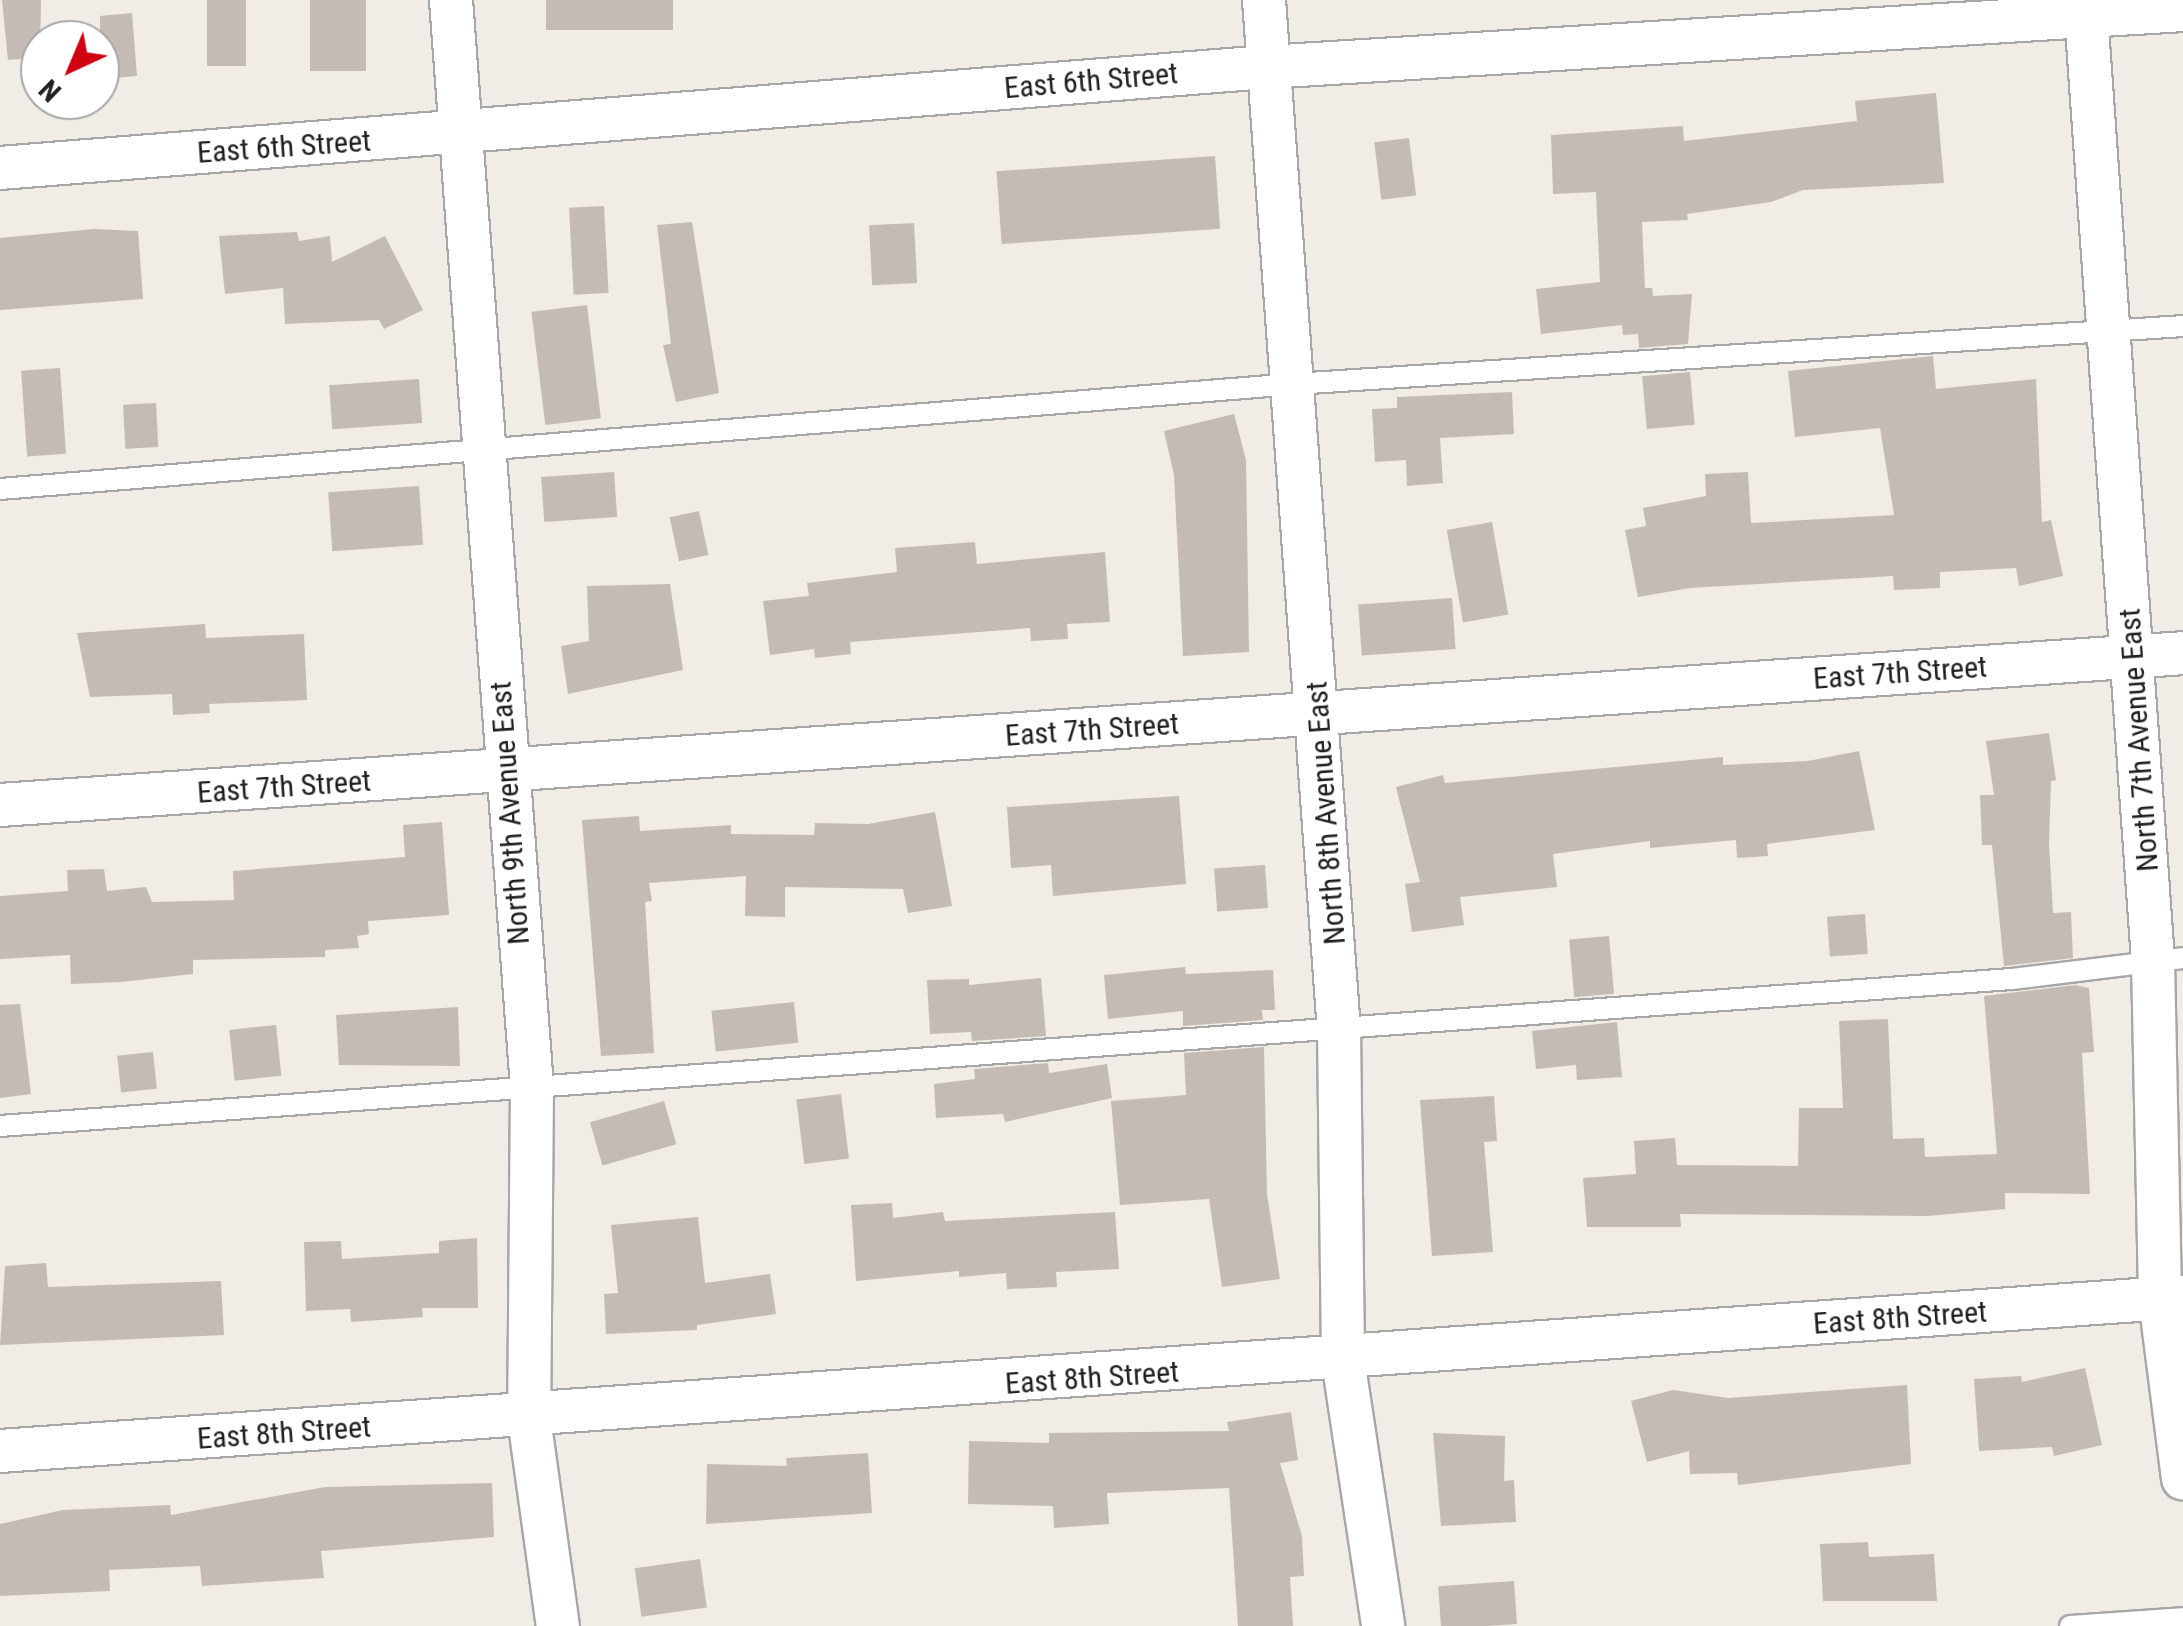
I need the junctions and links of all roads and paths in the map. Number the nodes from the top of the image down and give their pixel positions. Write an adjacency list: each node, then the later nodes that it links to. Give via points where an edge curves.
1 (450, 0): 6 (street, North 9th Avenue East)
2 (1264, 0): 5 (street, North 8th Avenue East)
3 (2086, 8): 4 (street, East 6th Street); 5 (street, East 6th Street); 9 (street, North 7th Avenue East)
4 (2183, 10)
5 (1267, 66): 6 (street, East 6th Street); 10 (street, North 8th Avenue East)
6 (458, 134): 7 (street, East 6th Street); 11 (street, North 9th Avenue East)
7 (0, 168)
8 (2183, 326): 9 (lane)
9 (2108, 331): 10 (lane); 14 (street, North 7th Avenue East)
10 (1294, 384): 11 (lane); 15 (street, North 8th Avenue East)
11 (486, 451): 12 (lane); 16 (street, North 9th Avenue East)
12 (0, 489)
13 (2183, 653): 14 (street, East 7th Street)
14 (2134, 657): 15 (street, East 7th Street); 18 (street, North 7th Avenue East)
15 (1320, 714): 16 (street, East 7th Street); 19 (street, North 8th Avenue East)
16 (505, 773): 17 (street, East 7th Street); 20 (street, North 9th Avenue East)
17 (0, 804)
18 (2168, 959): 19 (lane, via 2012,979); 22 (street, North 7th Avenue East)
19 (1339, 1030): 20 (lane); 23 (street, North 8th Avenue East)
20 (532, 1088): 21 (lane); 24 (street, North 9th Avenue East)
21 (0, 1126)
22 (2171, 1298): 23 (street, East 8th Street); 26 (street, North 7th Avenue East)
23 (1344, 1360): 24 (street, East 8th Street); 29 (street, North 8th Avenue East)
24 (529, 1418): 25 (street, East 8th Street); 28 (street, North 9th Avenue East)
25 (0, 1451)
26 (2183, 1479)
27 (2183, 1618): 30 (lane)
28 (558, 1626)
29 (1382, 1626)
30 (2070, 1626)

